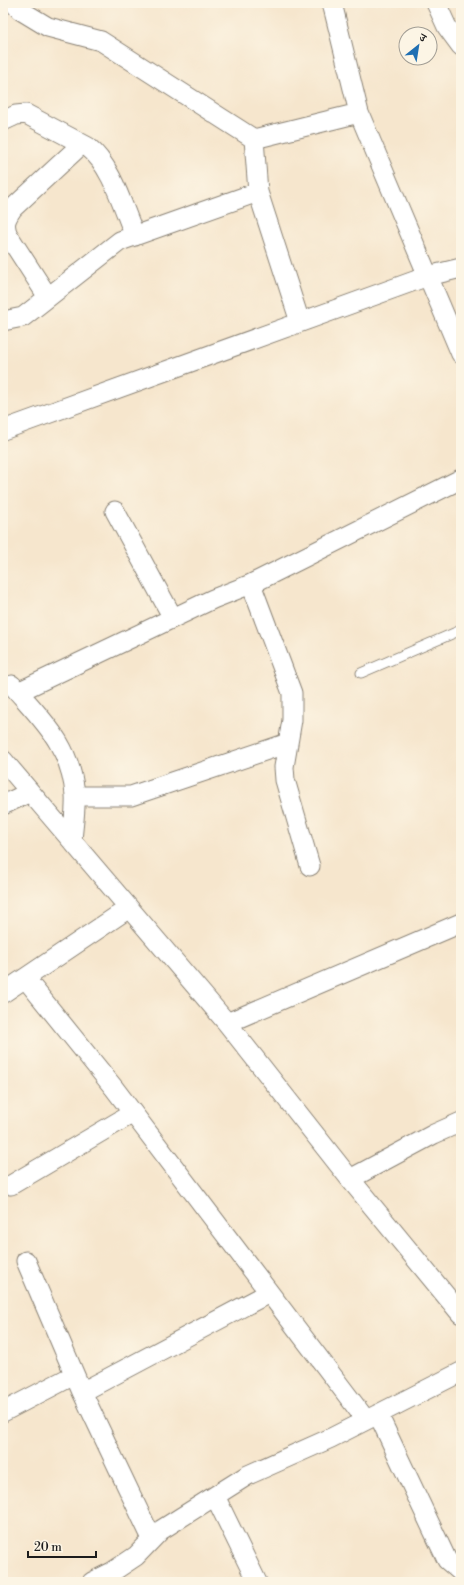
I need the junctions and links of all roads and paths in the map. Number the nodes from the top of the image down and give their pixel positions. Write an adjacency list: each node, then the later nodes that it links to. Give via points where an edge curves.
1 (14, 3): 7 (street, via 20,10 48,27 101,41)
2 (332, 3): 5 (street)
3 (436, 3): 4 (street, via 447,27)
4 (461, 46)
5 (359, 113): 7 (street); 12 (street)
6 (3, 121): 8 (street, via 26,114)
7 (254, 139): 9 (street)
8 (82, 144): 10 (street, via 97,154 105,167); 13 (street, via 6,217 4,226)
9 (258, 192): 10 (street); 15 (street)
10 (135, 236): 13 (street, via 120,241)
11 (461, 268): 12 (street)
12 (428, 276): 15 (street); 16 (street)
13 (48, 297): 14 (street, via 23,317)
14 (3, 321)
15 (300, 322): 17 (street)
16 (461, 354)
17 (3, 430)
18 (461, 478): 20 (street)
19 (115, 511): 21 (street)
20 (251, 584): 21 (street); 25 (street, via 292,693 292,720)
21 (173, 618): 24 (street)
22 (461, 630): 23 (lane)
23 (361, 673)
24 (9, 685): 28 (street, via 59,741 72,774)
25 (288, 743): 28 (street, via 131,796); 31 (street, via 284,766 285,780)
26 (3, 760): 27 (street)
27 (30, 792): 29 (street); 30 (street)
28 (75, 796): 30 (street)
29 (3, 805)
30 (72, 841): 32 (street)
31 (310, 866)
32 (129, 908): 34 (street); 36 (street)
33 (461, 923): 36 (street)
34 (25, 978): 35 (street); 37 (street)
35 (3, 993)
36 (227, 1023): 39 (street)
37 (133, 1113): 40 (street); 42 (street)
38 (461, 1122): 39 (street)
39 (350, 1179): 43 (street)
40 (11, 1186)
41 (26, 1261): 45 (street)
42 (269, 1293): 46 (street); 48 (street)
43 (461, 1314)
44 (461, 1372): 48 (street)
45 (74, 1375): 46 (street); 47 (street)
46 (82, 1392): 50 (street)
47 (3, 1412)
48 (372, 1417): 49 (street, via 248,1475); 51 (street, via 447,1560)
49 (215, 1496): 50 (street, via 161,1530); 53 (street)
50 (152, 1539): 52 (street, via 136,1556)
51 (461, 1572)
52 (92, 1582)
53 (257, 1582)

